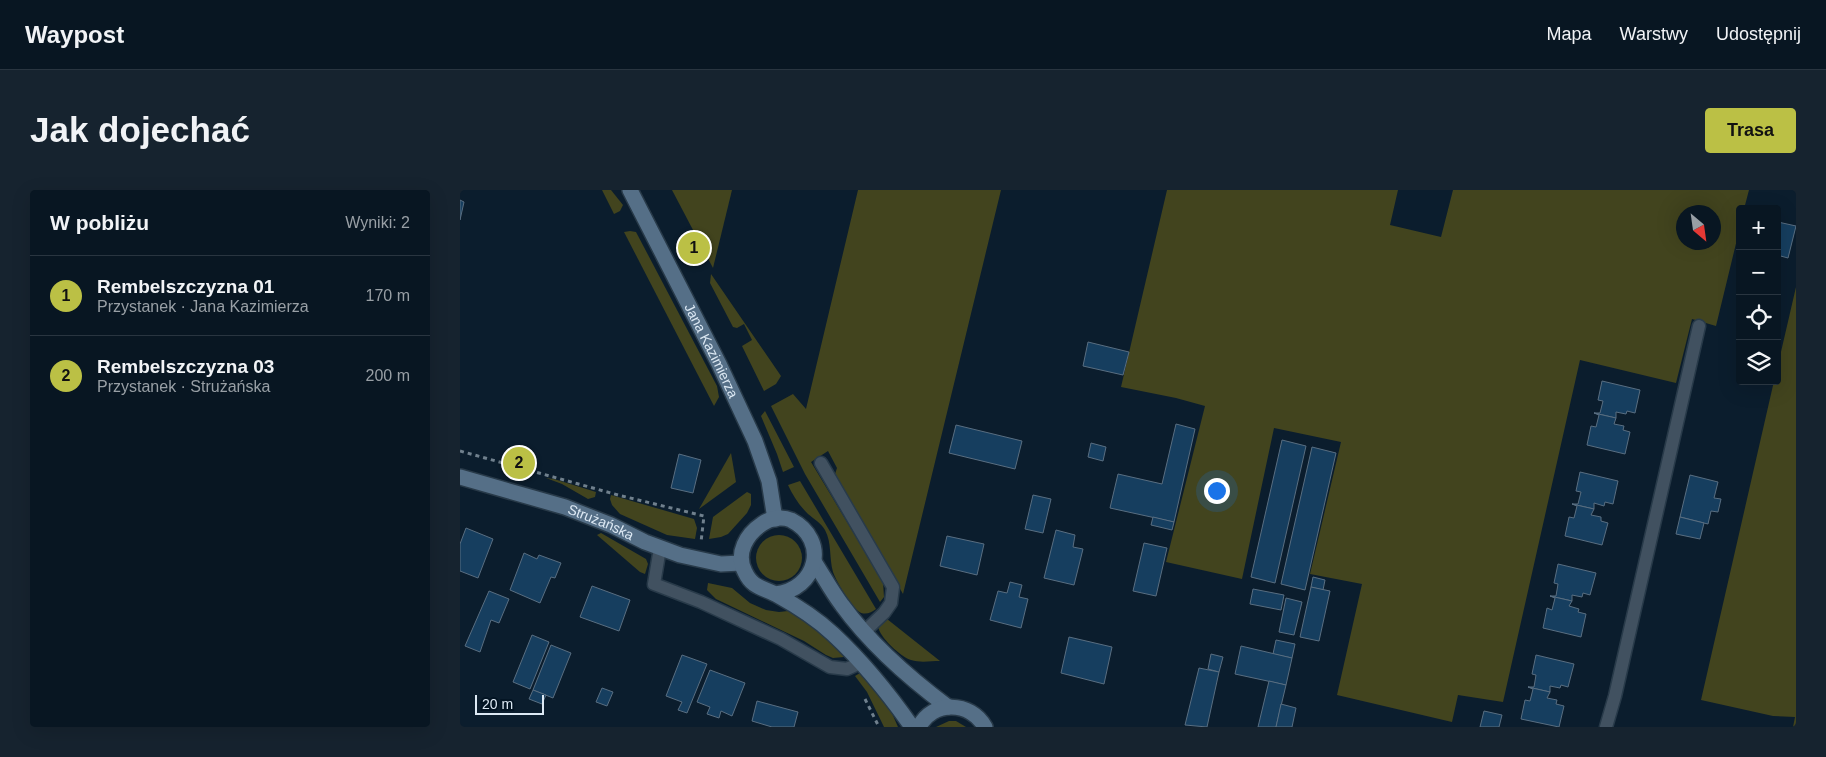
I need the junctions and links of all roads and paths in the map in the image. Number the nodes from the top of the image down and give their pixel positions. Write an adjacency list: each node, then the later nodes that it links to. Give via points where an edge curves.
1 (630, 190): 6 (main road, Jana Kazimierza, via 755,441 768,481)
2 (1699, 326): 18 (lane)
3 (460, 450): 7 (path, via 704,516)
4 (821, 463): 12 (lane, via 893,586 891,603)
5 (460, 477): 8 (main road, Strużańska, via 565,507)
6 (775, 519): 9 (main road, via 750,532); 10 (main road, via 788,518 801,525 811,537)
7 (701, 542)
8 (660, 548): 9 (main road, Strużańska, via 721,564); 13 (lane, via 654,584 781,639 830,667 848,669)
9 (741, 562): 11 (main road, via 749,580 758,588)
10 (815, 563): 11 (main road, via 803,582 787,592); 12 (main road, via 842,606)
11 (775, 594): 13 (main road, via 833,634)
12 (864, 632): 14 (main road, via 912,680)
13 (860, 663): 15 (main road)
14 (948, 707): 16 (main road, via 928,715); 17 (main road, via 972,712)
15 (912, 727)
16 (919, 727)
17 (984, 727)
18 (1606, 727)

